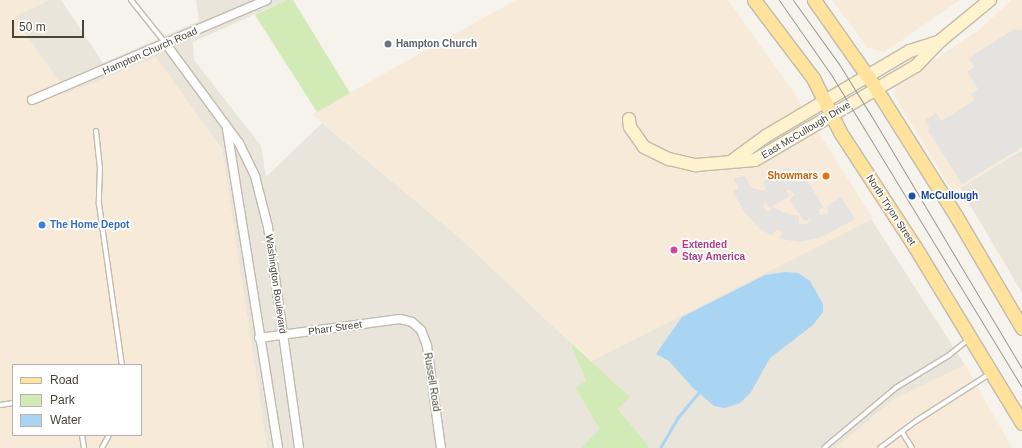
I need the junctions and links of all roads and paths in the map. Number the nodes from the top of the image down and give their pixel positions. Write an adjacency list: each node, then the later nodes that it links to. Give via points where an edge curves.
1 (131, 0): 7 (lane)
2 (267, 0): 7 (street, Hampton Church Road)
3 (754, 0): 11 (main road, North Tryon Street, via 800,60)
4 (814, 0): 8 (main road)
5 (990, 0): 6 (street)
6 (940, 41): 8 (street, East McCullough Drive, via 910,51); 9 (street, East McCullough Drive, via 916,66)
7 (166, 44): 10 (street, Hampton Church Road); 14 (street, Washington Boulevard)
8 (868, 76): 9 (main road); 11 (street, East McCullough Drive)
9 (876, 89): 12 (street, East McCullough Drive); 18 (main road, via 956,216)
10 (32, 100)
11 (824, 100): 12 (main road, North Tryon Street); 16 (street, East McCullough Drive)
12 (832, 115): 16 (street, East McCullough Drive, via 760,158); 21 (main road, North Tryon Street)
13 (629, 119): 16 (street, East McCullough Drive, via 630,127 644,147 669,159 696,165)
14 (227, 128): 19 (street, Washington Boulevard, via 249,161 265,208); 20 (street, Washington Boulevard)
15 (96, 131): 22 (lane, via 100,167 98,204)
16 (733, 160)
17 (412, 322): 19 (street, Pharr Street, via 400,319); 34 (street, Russell Road, via 421,330 427,346)
18 (1022, 328)
19 (284, 335): 20 (street, Pharr Street); 33 (street, Washington Boulevard)
20 (259, 338): 32 (street, Washington Boulevard)
21 (971, 338): 23 (main road, North Tryon Street); 35 (lane, via 948,356 898,387)
22 (122, 364)
23 (992, 373): 26 (main road, North Tryon Street); 27 (lane)
24 (12, 403): 25 (lane)
25 (0, 405)
26 (1022, 423)
27 (902, 432): 36 (lane); 37 (lane)
28 (82, 436): 30 (lane)
29 (108, 436): 31 (lane)
30 (84, 448)
31 (102, 448)
32 (278, 448)
33 (300, 448)
34 (441, 448)
35 (824, 448)
36 (880, 448)
37 (912, 448)

